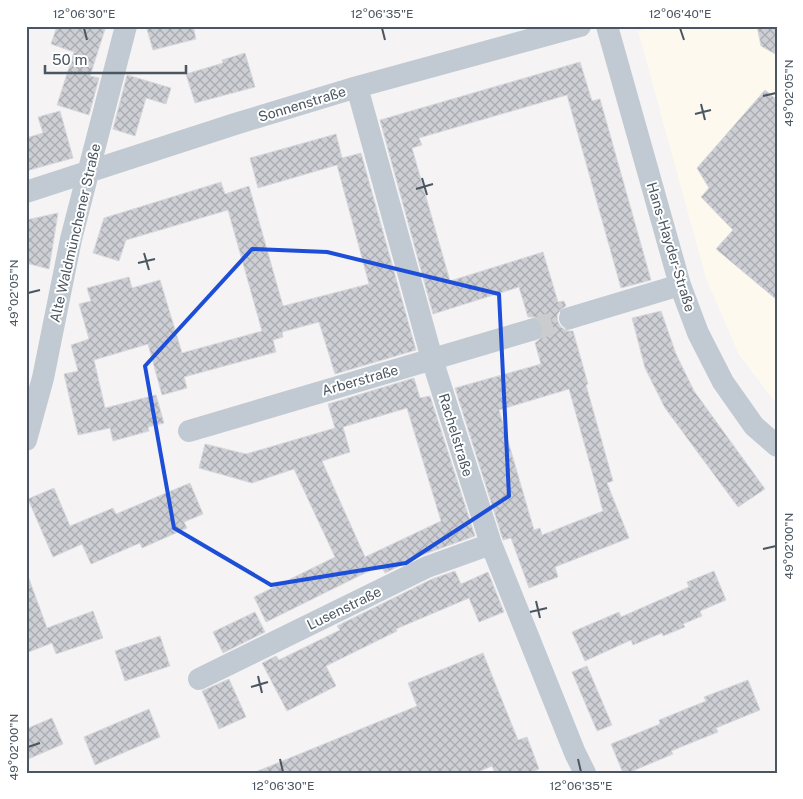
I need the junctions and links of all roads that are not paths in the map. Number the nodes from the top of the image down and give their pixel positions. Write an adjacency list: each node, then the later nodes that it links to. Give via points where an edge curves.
1 (126, 26): 5 (street, Alte Waldmünchener Straße)
2 (580, 26): 4 (street, Sonnenstraße)
3 (607, 26): 7 (street, Hans-Hayder-Straße)
4 (357, 87): 5 (street, Sonnenstraße); 10 (street, Rachelstraße)
5 (88, 172): 6 (street, Sonnenstraße); 12 (street, Alte Waldmünchener Straße, via 43,378)
6 (26, 192)
7 (680, 285): 8 (street); 13 (street, Hans-Hayder-Straße, via 698,333 723,382 754,426)
8 (570, 318)
9 (531, 330): 10 (street, Arberstraße)
10 (432, 359): 11 (street, Arberstraße); 14 (street, Rachelstraße)
11 (189, 431)
12 (26, 440)
13 (777, 446)
14 (491, 544): 15 (street, Lusenstraße, via 427,568); 16 (street, Rachelstraße)
15 (199, 679)
16 (585, 773)

